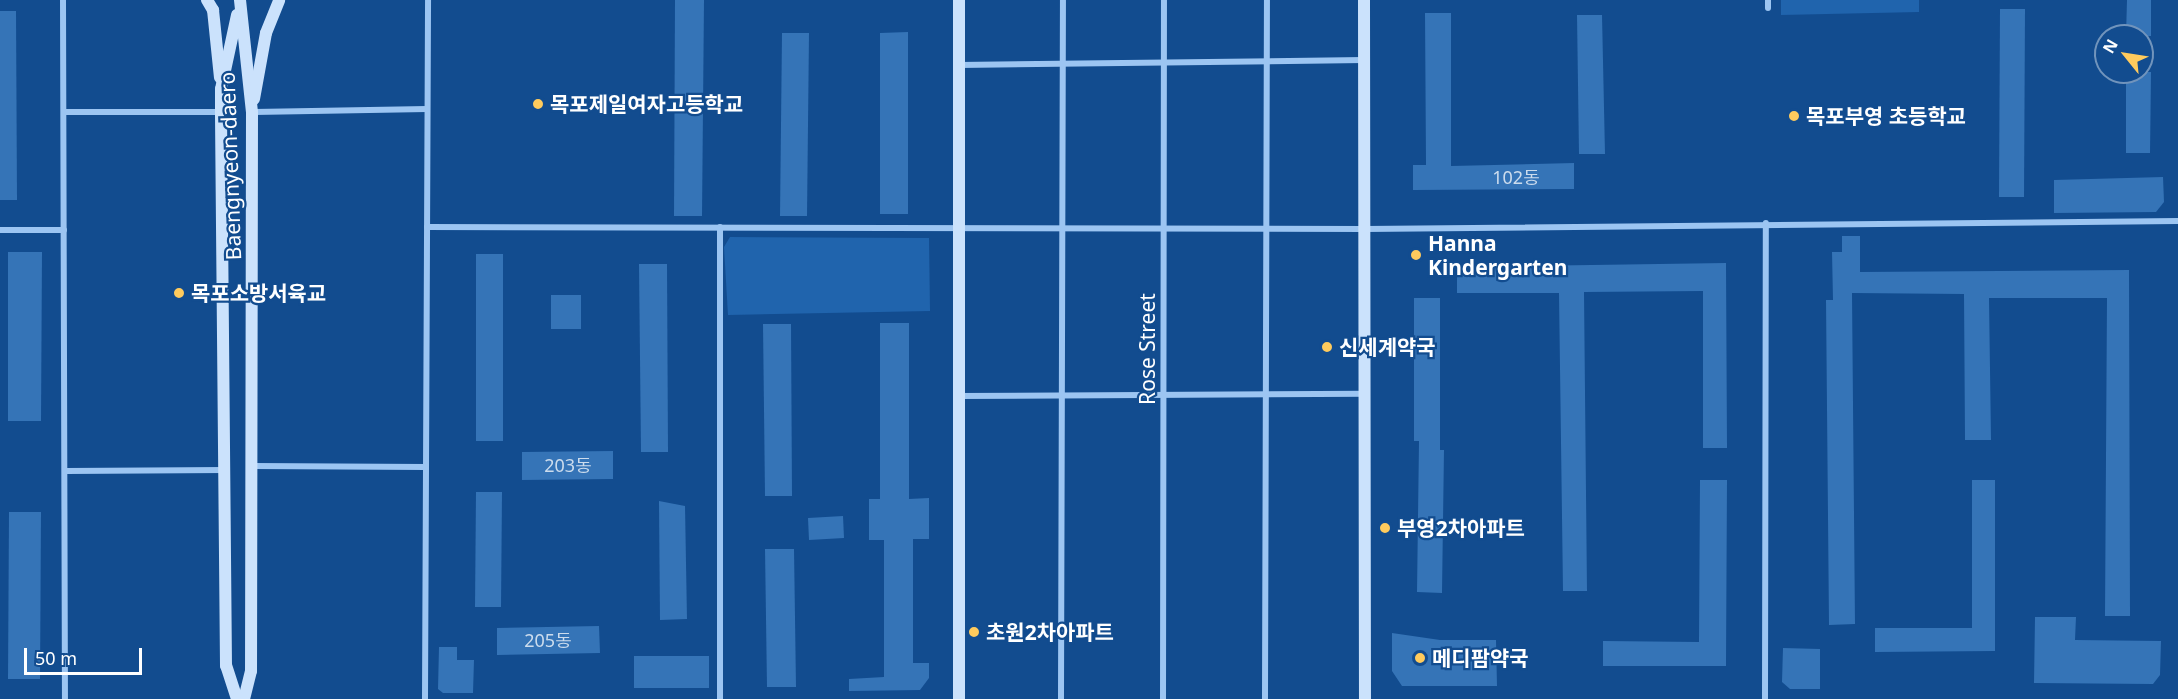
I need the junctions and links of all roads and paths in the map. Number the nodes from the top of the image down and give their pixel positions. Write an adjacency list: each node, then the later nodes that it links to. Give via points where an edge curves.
1 (63, 0): 21 (street)
2 (207, 0): 18 (street, via 213,10)
3 (279, 0): 20 (street, via 266,33)
4 (428, 0): 19 (street)
5 (959, 0): 17 (street)
6 (1063, 0): 16 (street)
7 (1164, 0): 14 (street, Rose Street)
8 (1267, 0): 15 (street)
9 (1364, 0): 13 (street)
10 (1768, 0): 12 (street)
11 (240, 3): 18 (street, Baengnyeon-daero); 20 (street, Baengnyeon-daero)
12 (1768, 8)
13 (1364, 60): 15 (street); 33 (street)
14 (1164, 63): 15 (street); 16 (street); 29 (street, Rose Street)
15 (1267, 63): 30 (street)
16 (1063, 64): 17 (street); 28 (street)
17 (959, 65): 27 (street)
18 (221, 89): 22 (street, Baengnyeon-daero)
19 (427, 109): 20 (street); 25 (street)
20 (252, 111): 39 (street, Baengnyeon-daero)
21 (64, 112): 22 (street); 32 (street)
22 (221, 112): 41 (street, Baengnyeon-daero)
23 (2178, 221): 24 (street)
24 (1766, 223): 33 (street); 53 (street)
25 (427, 227): 26 (street); 40 (street)
26 (720, 227): 27 (street); 47 (street)
27 (959, 227): 28 (street); 38 (street)
28 (1063, 228): 29 (street); 35 (street)
29 (1164, 228): 30 (street); 36 (street, Rose Street)
30 (1266, 229): 33 (street); 37 (street)
31 (0, 230): 32 (street)
32 (64, 230): 42 (street)
33 (1365, 230): 34 (street)
34 (1365, 394): 37 (street); 52 (street)
35 (1063, 395): 36 (street); 38 (street); 49 (street)
36 (1164, 395): 37 (street); 50 (street, Rose Street)
37 (1266, 395): 51 (street)
38 (959, 396): 48 (street)
39 (252, 466): 40 (street); 45 (street, Baengnyeon-daero, via 252,671)
40 (426, 467): 46 (street)
41 (226, 470): 42 (street); 44 (street, Baengnyeon-daero, via 226,666)
42 (66, 471): 43 (street)
43 (65, 699)
44 (237, 699)
45 (244, 699)
46 (425, 699)
47 (720, 699)
48 (959, 699)
49 (1061, 699)
50 (1163, 699)
51 (1265, 699)
52 (1365, 699)
53 (1765, 699)

